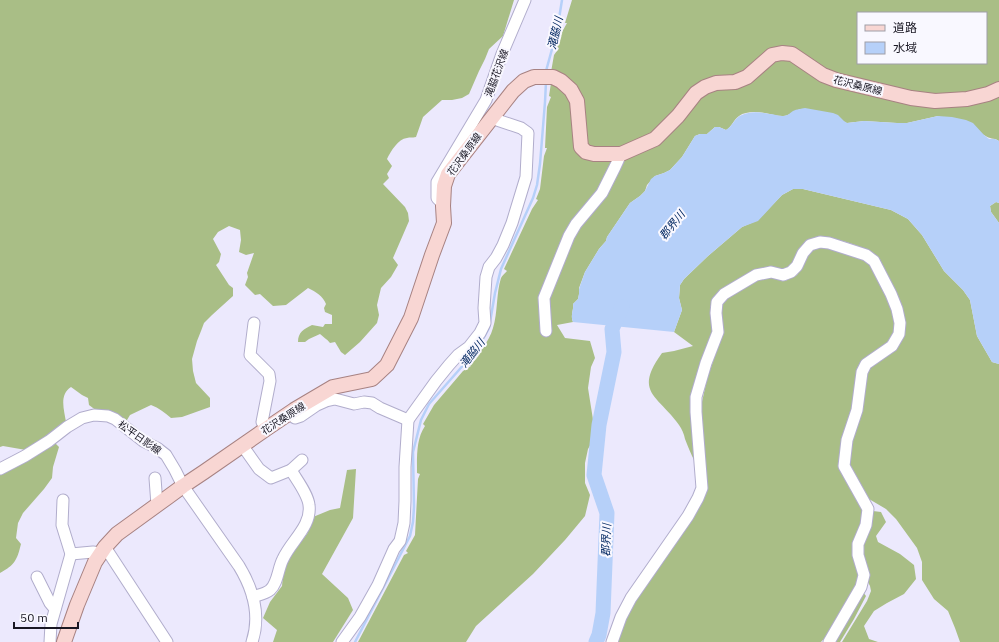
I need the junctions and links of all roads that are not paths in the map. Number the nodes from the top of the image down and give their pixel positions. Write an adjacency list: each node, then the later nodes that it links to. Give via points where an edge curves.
1 (525, 0): 5 (street, 滝脇花沢線, via 486,100 436,182 437,198)
2 (999, 89): 4 (main road, 花沢桑原線, via 967,99 935,101 911,98 836,80 823,75 792,54 782,53 772,55 747,77 735,82 716,83 705,87 696,93 655,139)
3 (491, 118): 4 (main road, 花沢桑原線, via 524,81 534,77 547,77 561,81 577,101 581,147 586,152 594,154); 5 (main road, 花沢桑原線, via 448,174 444,186); 9 (street, via 521,128 528,133 526,177 512,223 486,277 485,323 469,348 449,365)
4 (621, 154): 7 (street, via 602,193 569,236 544,298)
5 (443, 206): 8 (main road, 花沢桑原線, via 444,223 411,318 387,365 372,379 333,387)
6 (254, 323): 10 (street, via 250,355 269,374 270,381 262,422)
7 (546, 331)
8 (289, 414): 9 (street, via 296,418 317,405 335,399 354,404 372,403); 10 (main road, 花沢桑原線)
9 (408, 420): 28 (street, via 404,523 400,541 360,617)
10 (266, 429): 11 (main road, 花沢桑原線)
11 (242, 445): 14 (street, via 259,469 271,478); 16 (main road, 花沢桑原線)
12 (302, 460): 14 (street)
13 (0, 469): 16 (street, 松平日影線, via 25,456 82,418 102,415 115,419 138,438 166,455)
14 (290, 470): 22 (street, via 310,504 307,519 299,536 284,556 273,586 270,590)
15 (155, 478): 18 (street)
16 (183, 486): 18 (main road, 花沢桑原線); 22 (street, 松平日影線, via 239,566)
17 (63, 500): 20 (street, via 62,525)
18 (157, 505): 19 (main road, 花沢桑原線, via 117,534)
19 (103, 550): 20 (street); 25 (main road, 花沢桑原線, via 88,578); 26 (street)
20 (71, 554): 23 (street)
21 (38, 577): 23 (street)
22 (253, 597): 27 (street, 松平日影線, via 256,613)
23 (55, 609): 24 (street)
24 (50, 642)
25 (64, 642)
26 (167, 642)
27 (252, 642)
28 (342, 642)
29 (612, 642): 30 (street, via 631,598 688,516 702,488 696,397 718,332 717,302 724,294 756,275 771,272 783,275 791,272 810,245 820,242 866,255 874,261 891,294 900,323 899,334 892,346 866,364 862,372 857,410 847,440 844,466 868,509 866,525 858,544 858,555 864,575 860,587)
30 (829, 642)

